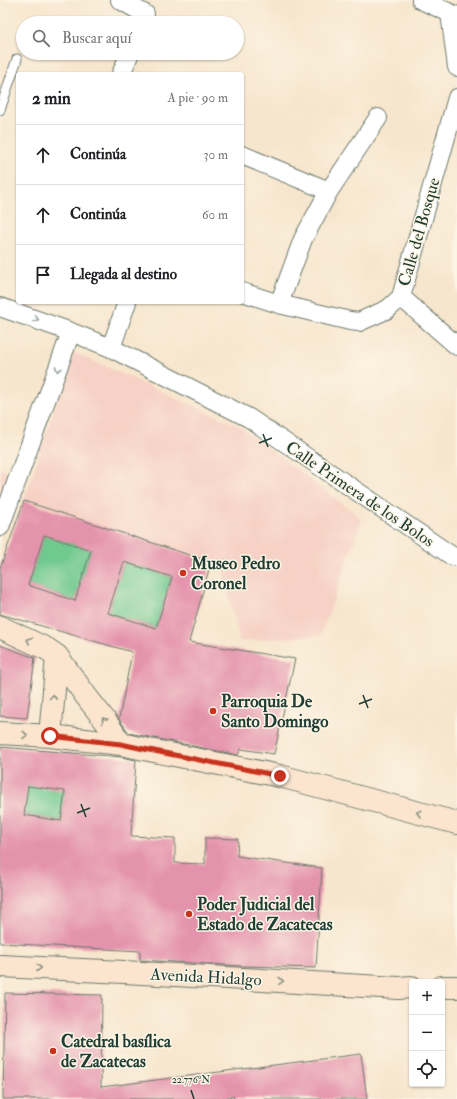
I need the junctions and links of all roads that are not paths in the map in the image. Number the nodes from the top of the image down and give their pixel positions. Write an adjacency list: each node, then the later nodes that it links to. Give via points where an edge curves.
1 (120, 0): 3 (street)
2 (421, 0): 4 (street)
3 (146, 12)
4 (453, 14): 7 (street)
5 (17, 60): 10 (lane)
6 (127, 60): 8 (street)
7 (457, 67)
8 (122, 72)
9 (457, 98): 15 (street, Calle del Bosque)
10 (0, 110)
11 (378, 118): 13 (street)
12 (244, 156): 13 (street)
13 (329, 191): 17 (street, via 303,239)
14 (244, 293): 17 (street)
15 (401, 296): 17 (street, via 388,309 359,322); 20 (street)
16 (126, 304): 21 (street)
17 (279, 304)
18 (0, 307): 19 (street, Calle Primera de los Bolos, one-way to 19)
19 (71, 332): 21 (street, Calle Primera de los Bolos); 22 (street, one-way to 22)
20 (457, 346)
21 (111, 348): 23 (street, Calle Primera de los Bolos, via 249,418)
22 (0, 527)
23 (457, 557)
24 (0, 627): 25 (street, one-way to 24)
25 (57, 656): 27 (street, one-way to 25); 28 (street, one-way to 25)
26 (0, 733): 27 (street, one-way to 27)
27 (50, 736): 28 (street)
28 (121, 744): 29 (street, one-way to 28, via 280,776)
29 (457, 823)
30 (0, 966): 31 (street, Avenida Hidalgo, one-way to 31)
31 (409, 987)
32 (445, 987): 33 (street)
33 (457, 987)

